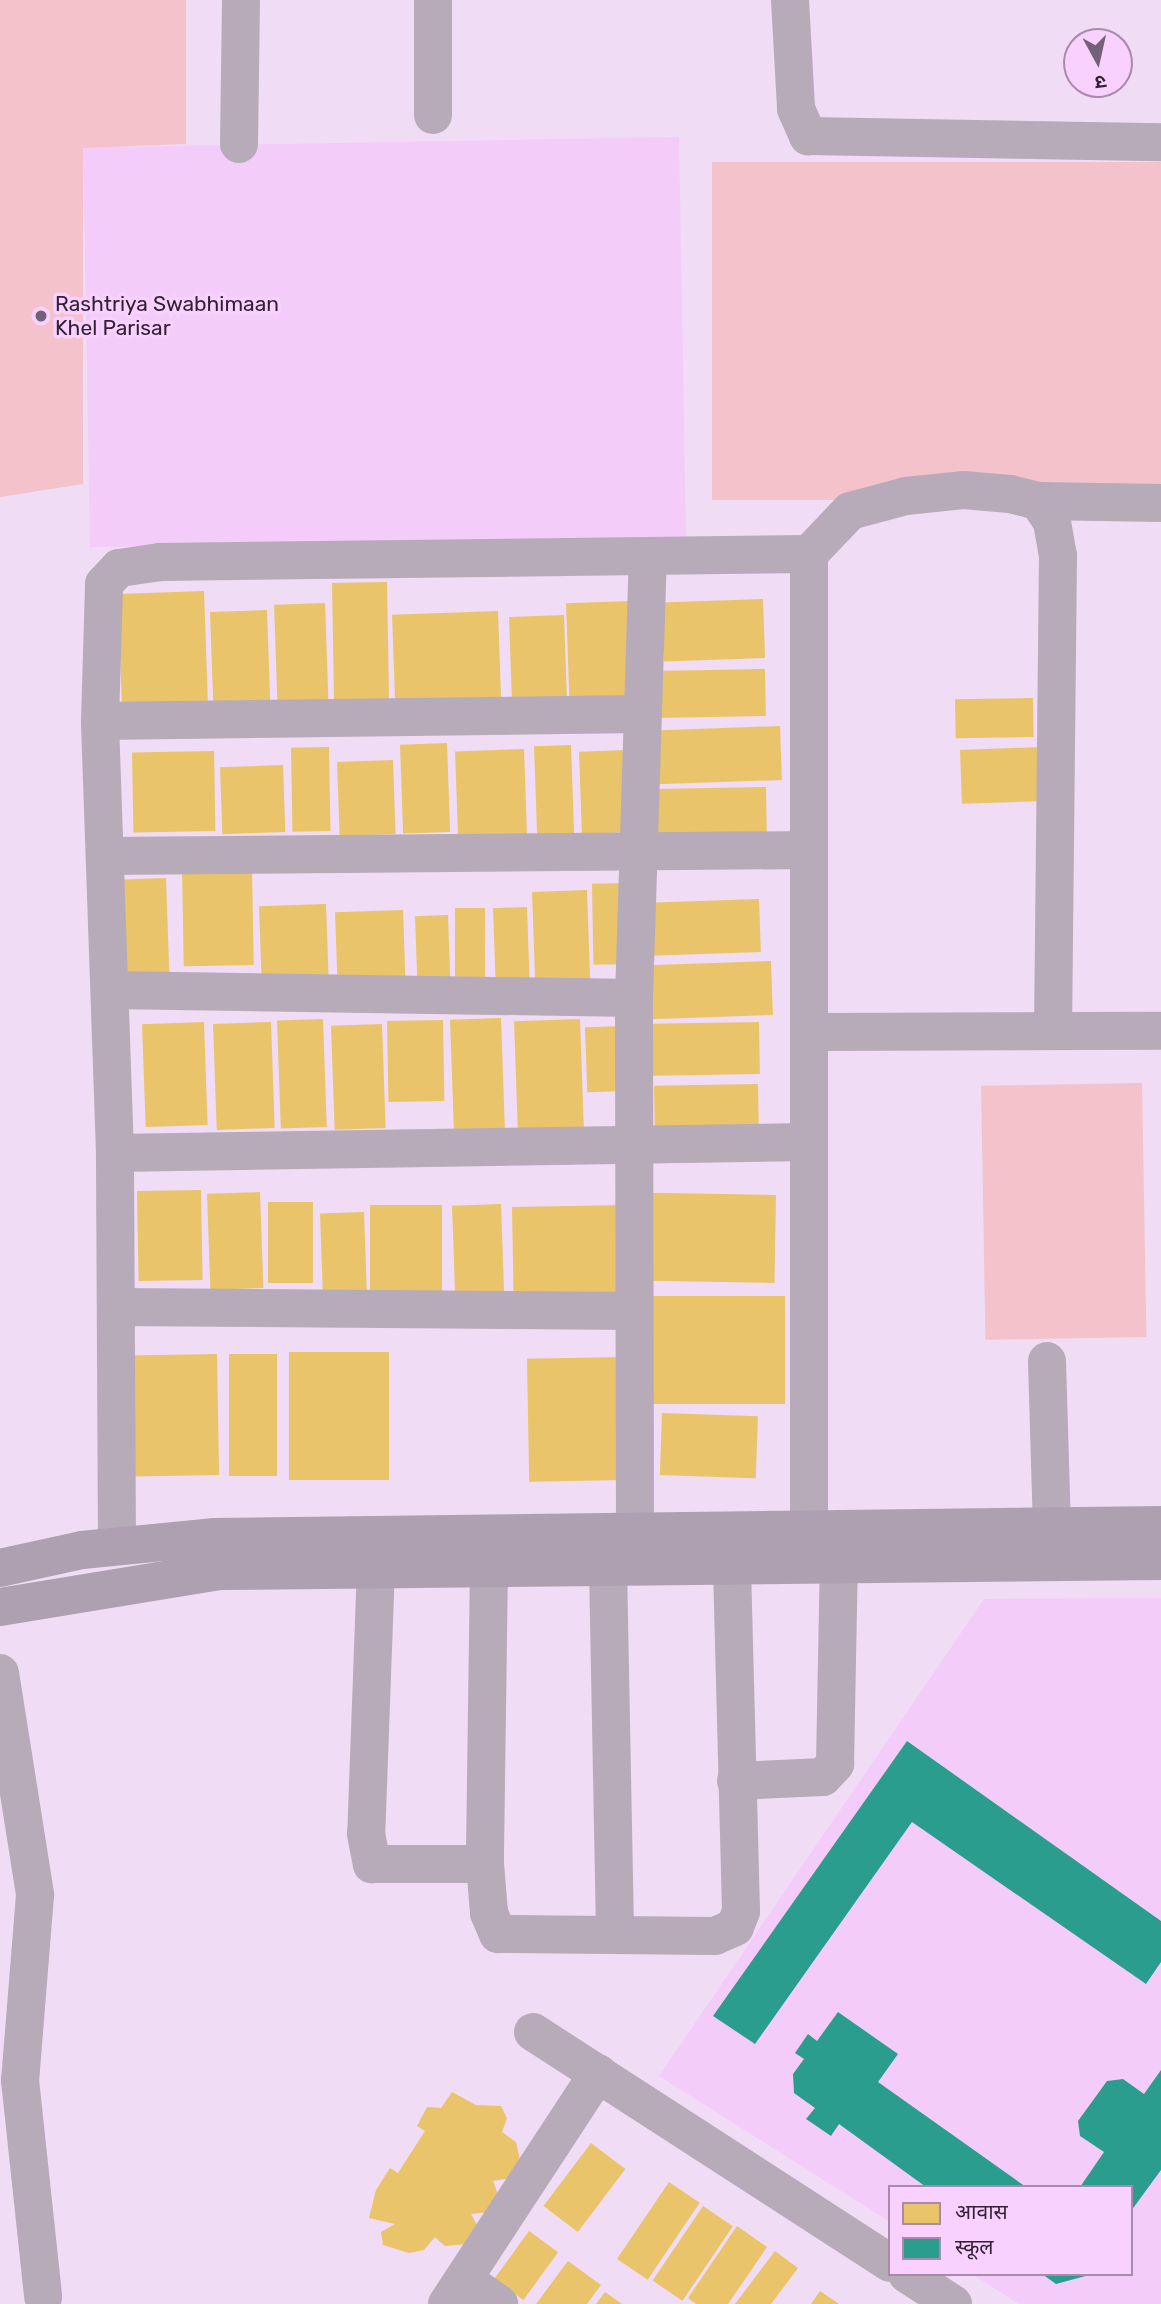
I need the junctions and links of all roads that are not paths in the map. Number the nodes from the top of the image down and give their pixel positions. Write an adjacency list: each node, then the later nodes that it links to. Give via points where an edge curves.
1 (241, 0): 6 (street)
2 (433, 0): 4 (street)
3 (790, 0): 5 (street, via 796,109 808,136)
4 (433, 115)
5 (1161, 142)
6 (239, 144)
7 (1038, 501): 8 (street); 9 (street, via 963,490 906,496 849,510); 18 (street, via 1052,522 1058,555)
8 (1161, 503)
9 (809, 554): 10 (street); 14 (street)
10 (648, 556): 11 (street); 12 (street, via 119,568 99,599)
11 (641, 714): 12 (street); 13 (street)
12 (100, 721): 15 (street)
13 (641, 850): 14 (street); 15 (street); 17 (street)
14 (809, 850): 20 (street)
15 (105, 856): 16 (street)
16 (111, 990): 17 (street); 23 (street)
17 (634, 998): 22 (street)
18 (1053, 1031): 19 (street); 20 (street)
19 (1161, 1031)
20 (809, 1032): 21 (street)
21 (809, 1142): 22 (street); 31 (street)
22 (634, 1144): 23 (street); 25 (street)
23 (115, 1153): 24 (street)
24 (116, 1307): 25 (street); 30 (street)
25 (634, 1311): 29 (street)
26 (1047, 1362): 28 (street)
27 (1161, 1525): 28 (street)
28 (1052, 1527): 31 (street)
29 (635, 1530): 30 (street, via 215,1537); 31 (street)
30 (117, 1546): 37 (street)
31 (819, 1552): 32 (street); 33 (street); 40 (street, via 835,1764 823,1777)
32 (1161, 1561)
33 (732, 1564): 35 (street); 40 (street)
34 (489, 1566): 35 (street); 36 (street); 41 (street)
35 (608, 1566): 42 (street)
36 (376, 1567): 38 (street, via 221,1571); 41 (street, via 366,1834 372,1864)
37 (0, 1568)
38 (0, 1608)
39 (0, 1673): 48 (street, via 35,1895 20,2080)
40 (736, 1781): 42 (street, via 741,1910 735,1927 715,1936)
41 (485, 1864): 42 (street, via 498,1934)
42 (614, 1933)
43 (533, 2032): 44 (street)
44 (598, 2073): 45 (street); 47 (street)
45 (888, 2262)
46 (910, 2276): 50 (street)
47 (456, 2292): 49 (street)
48 (43, 2297)
49 (499, 2304)
50 (953, 2304)

